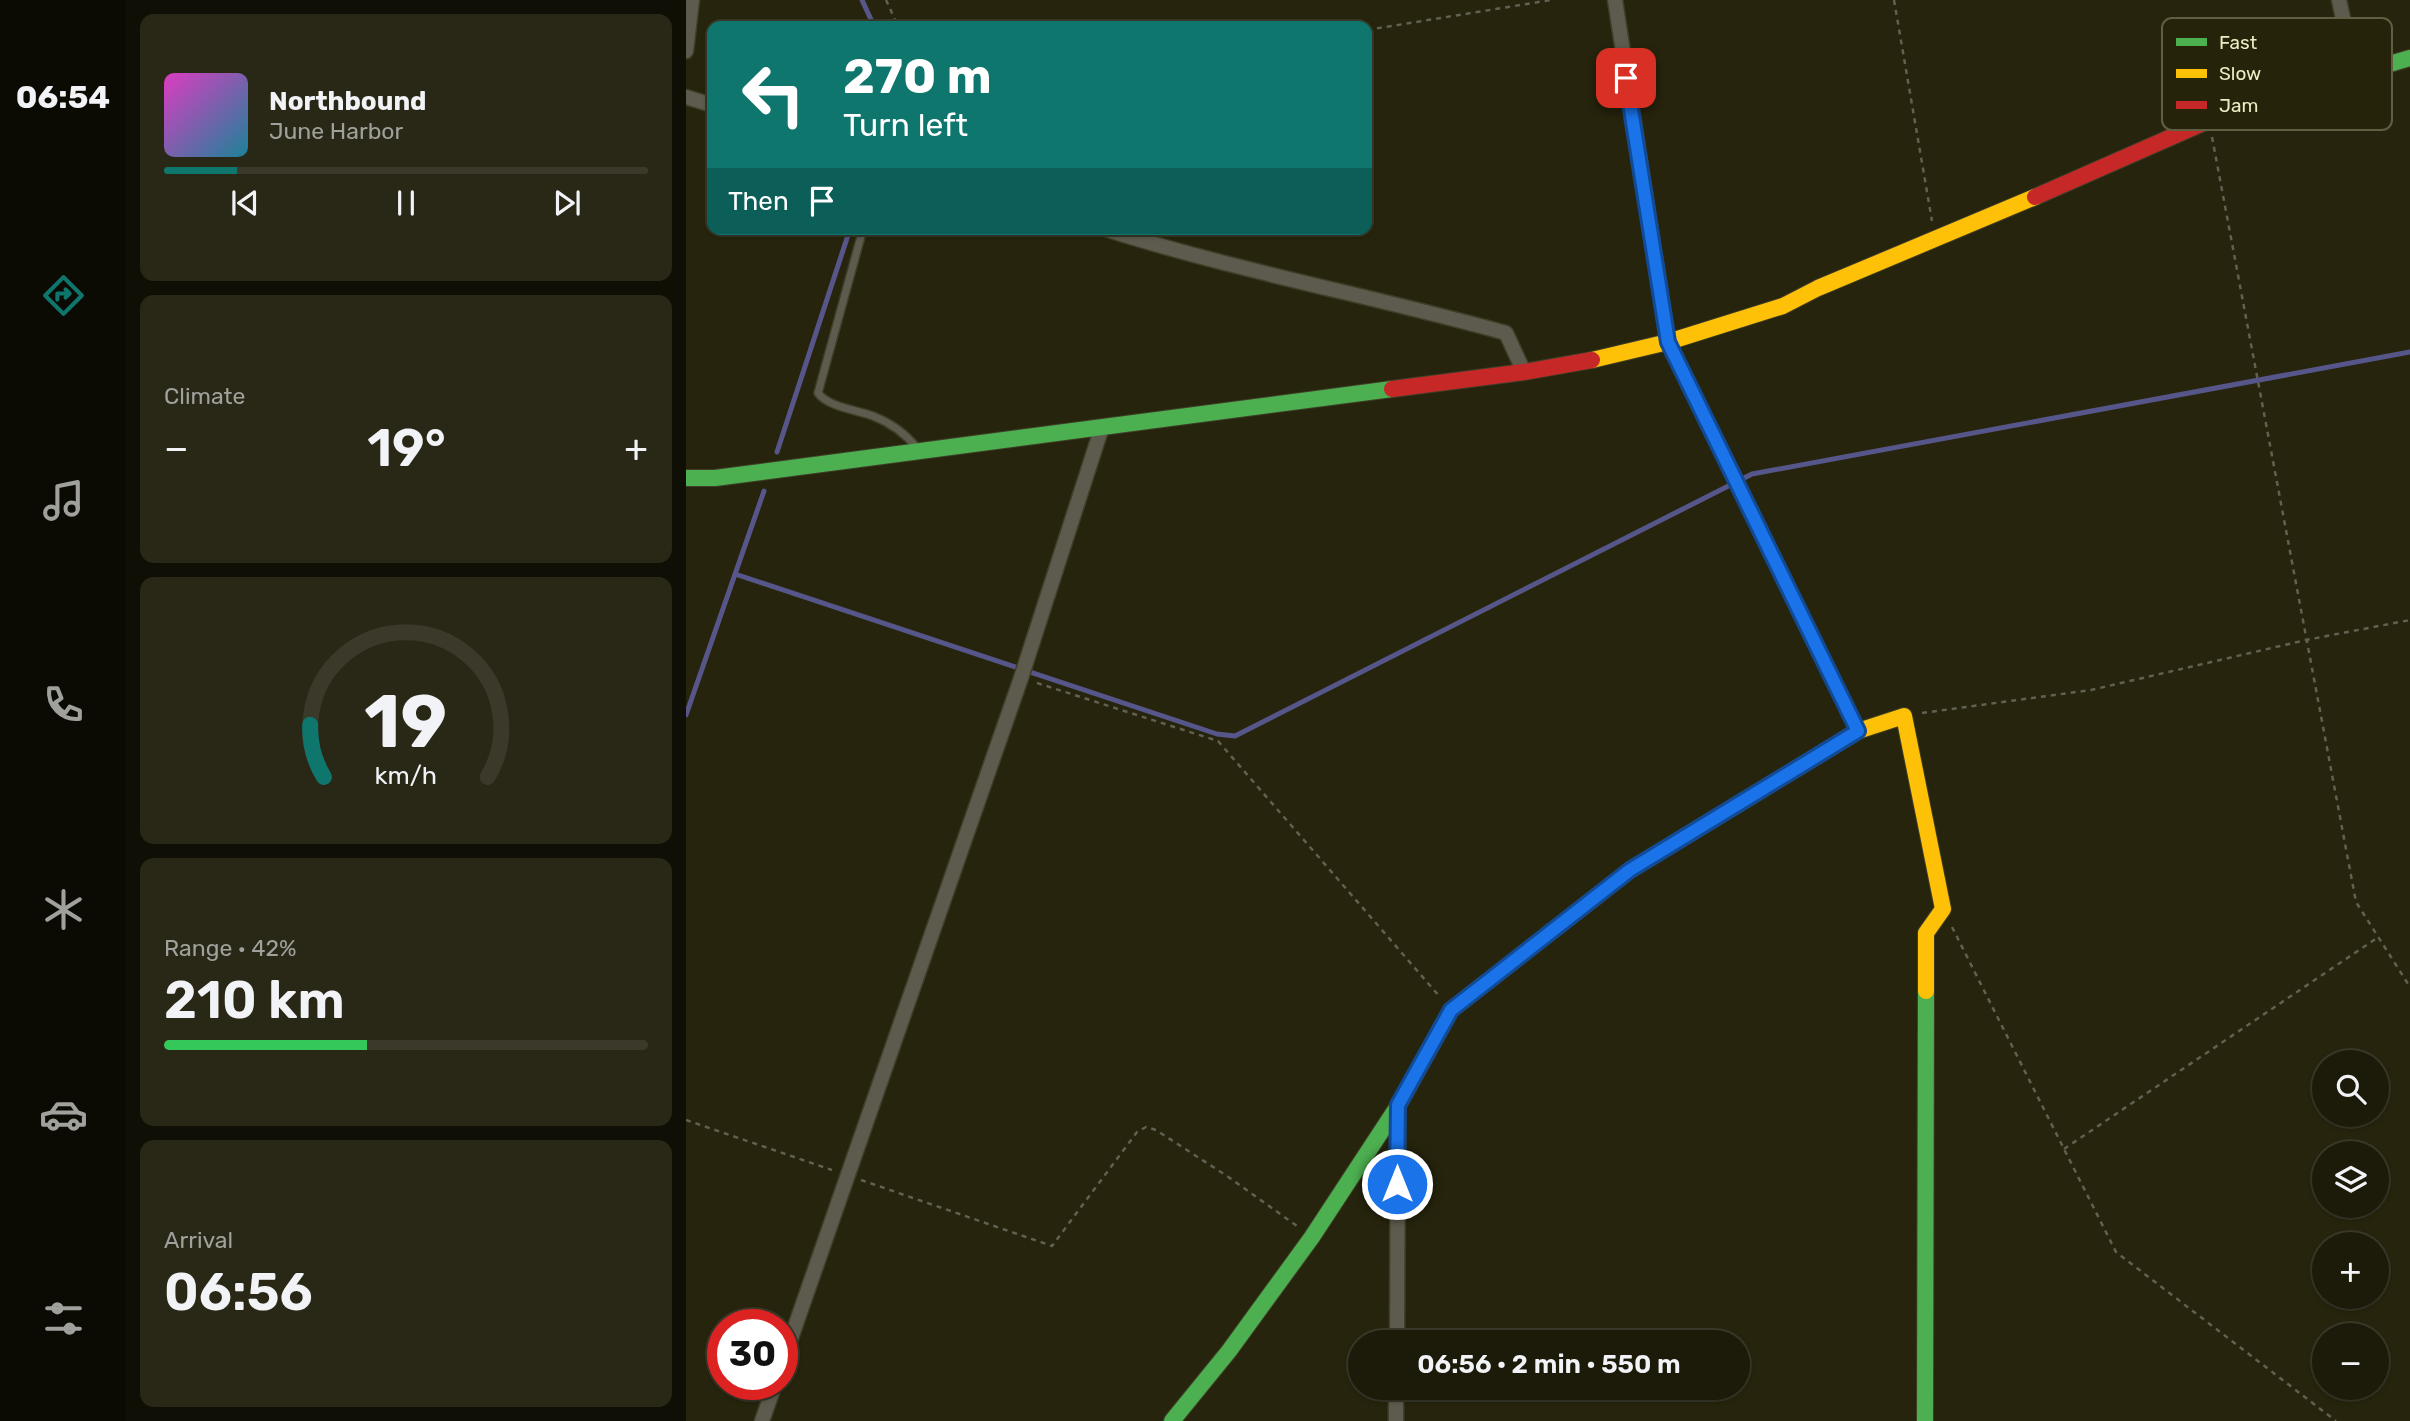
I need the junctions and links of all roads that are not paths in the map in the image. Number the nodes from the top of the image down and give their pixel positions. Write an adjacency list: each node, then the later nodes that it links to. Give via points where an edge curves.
1 (692, 0): 5 (street)
2 (1615, 0): 13 (street)
3 (2339, 0): 4 (street)
4 (2343, 18)
5 (686, 51)
6 (2410, 58): 7 (street)
7 (2392, 63)
8 (686, 97): 9 (street)
9 (707, 103)
10 (2187, 130): 13 (street, via 1783,306)
11 (861, 235): 16 (lane, via 818,393 824,400 894,426)
12 (1123, 235): 14 (street, via 1506,333)
13 (1668, 342): 14 (street); 18 (street)
14 (1524, 372): 15 (street)
15 (1102, 427): 16 (street); 20 (street, via 1021,678)
16 (920, 452): 17 (street)
17 (686, 478)
18 (1858, 731): 19 (street, via 1630,870 1451,1010); 27 (street, via 1904,716 1943,909 1926,933)
19 (1398, 1105): 21 (street); 25 (street, via 1312,1237)
20 (798, 1318)
21 (1397, 1330)
22 (769, 1400): 24 (street)
23 (1396, 1400): 26 (street)
24 (762, 1421)
25 (1172, 1421)
26 (1396, 1421)
27 (1925, 1421)

